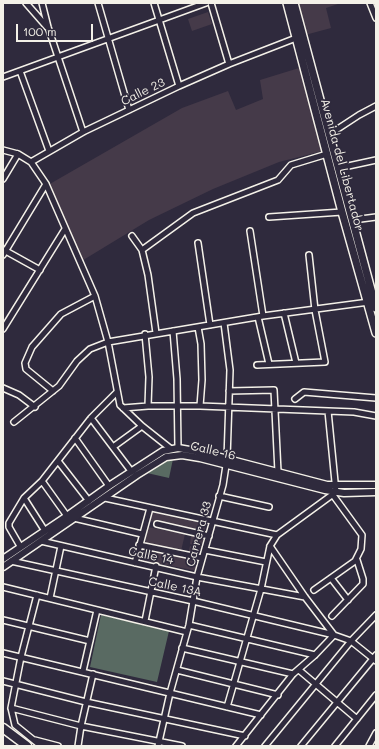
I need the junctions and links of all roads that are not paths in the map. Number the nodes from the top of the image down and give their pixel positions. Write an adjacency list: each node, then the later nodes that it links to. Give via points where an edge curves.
1 (26, 3): 12 (street)
2 (42, 3): 12 (street)
3 (98, 3): 14 (street)
4 (154, 3): 11 (street)
5 (206, 3): 11 (street)
6 (211, 3): 16 (street)
7 (287, 3): 13 (main road, Avenida del Libertador)
8 (294, 3): 23 (main road, Avenida del Libertador)
9 (370, 3): 10 (street)
10 (376, 18)
11 (159, 20): 14 (street); 19 (street)
12 (48, 27): 15 (street)
13 (296, 38): 16 (street, Calle 23); 27 (main road, Avenida del Libertador)
14 (109, 40): 15 (street); 21 (street)
15 (58, 58): 17 (street); 22 (street)
16 (229, 64): 19 (street, Calle 23)
17 (20, 71): 18 (street); 25 (street)
18 (3, 77)
19 (179, 86): 21 (street, Calle 23)
20 (376, 106): 23 (street)
21 (129, 110): 22 (street, Calle 23)
22 (83, 132): 25 (street, Calle 23)
23 (330, 134): 30 (main road, Avenida del Libertador)
24 (3, 150): 26 (street)
25 (49, 151): 29 (street, Calle 23)
26 (18, 154): 29 (street); 31 (street)
27 (327, 154): 33 (main road, Avenida del Libertador); 41 (street, via 291,165 278,180 193,213)
28 (376, 160): 30 (street)
29 (32, 162): 32 (street)
30 (339, 168): 36 (main road, Avenida del Libertador)
31 (3, 179)
32 (46, 184): 37 (street); 42 (street)
33 (342, 212): 34 (street); 46 (main road, Avenida del Libertador)
34 (269, 217)
35 (376, 217): 36 (street)
36 (353, 220): 46 (main road, Avenida del Libertador)
37 (65, 229): 44 (street); 45 (street)
38 (250, 231): 49 (street)
39 (132, 236): 41 (street)
40 (198, 243): 51 (street)
41 (142, 250): 55 (street)
42 (4, 252): 44 (street)
43 (309, 255): 47 (street)
44 (40, 270): 52 (street)
45 (95, 296): 58 (street); 63 (street, via 61,314 32,347 25,363 26,369)
46 (373, 304): 47 (street); 56 (main road, Avenida del Libertador)
47 (315, 310): 48 (street); 59 (street, via 325,362)
48 (284, 313): 49 (street); 59 (street)
49 (261, 316): 50 (street); 61 (street)
50 (224, 323): 51 (street); 64 (street, Carrera 33, via 230,370)
51 (210, 325): 53 (street)
52 (4, 326)
53 (198, 327): 54 (street); 70 (street, via 202,380)
54 (173, 330): 55 (street); 68 (street)
55 (156, 332): 57 (street)
56 (376, 333)
57 (145, 334): 58 (street); 69 (street, via 149,377)
58 (108, 342): 63 (street, via 90,349); 65 (street)
59 (296, 363): 61 (street)
60 (257, 364): 61 (street)
61 (269, 364)
62 (3, 388): 71 (street, via 19,395)
63 (53, 391): 71 (street)
64 (229, 391): 72 (street, Carrera 33); 74 (street, via 274,390)
65 (117, 392): 73 (street); 77 (street)
66 (376, 398): 67 (street, via 304,392)
67 (295, 399)
68 (178, 405): 69 (street); 70 (street); 82 (street)
69 (148, 406): 73 (street)
70 (200, 406): 72 (street)
71 (35, 407): 78 (street)
72 (229, 407): 74 (street); 85 (street, Carrera 33)
73 (123, 408): 79 (street)
74 (276, 408): 75 (street); 87 (street)
75 (328, 411): 76 (street); 91 (street)
76 (376, 416)
77 (91, 418): 80 (street); 81 (street)
78 (14, 422)
79 (142, 426): 81 (street); 83 (street)
80 (75, 438): 84 (street); 90 (street)
81 (113, 447): 86 (street)
82 (178, 448): 83 (street, Calle 16); 85 (street, Calle 16)
83 (171, 449): 86 (street, Calle 16, via 163,451)
84 (58, 461): 88 (street); 96 (street)
85 (226, 462): 87 (street, Calle 16); 91 (street, Calle 16); 93 (street, Carrera 33); 95 (street, Calle 16, via 182,455 166,457)
86 (131, 471): 90 (street, Calle 16)
87 (278, 472): 91 (street, Calle 16, via 327,485)
88 (42, 481): 94 (street); 99 (street)
89 (376, 485): 91 (street, Calle 16)
90 (108, 486): 96 (street, Calle 16)
91 (336, 491): 92 (street, Calle 16); 105 (street); 115 (street, via 362,534 362,545)
92 (376, 492)
93 (220, 496): 97 (street); 101 (street, Carrera 33)
94 (24, 498): 103 (street); 109 (street, via 9,523 9,528)
95 (105, 498): 98 (street); 100 (street, Calle 16)
96 (89, 501): 99 (street, Calle 16)
97 (269, 507)
98 (150, 508): 101 (street); 104 (street)
99 (67, 516): 103 (street, Calle 16)
100 (74, 518): 104 (street); 107 (street, Calle 16)
101 (212, 522): 105 (street); 106 (street, Carrera 33)
102 (157, 524): 106 (street)
103 (44, 531): 109 (street, Calle 16)
104 (142, 534): 108 (street)
105 (277, 535): 111 (street)
106 (209, 536): 112 (street, Carrera 33)
107 (41, 541): 110 (street, Calle 14); 116 (street, Calle 16)
108 (139, 545): 113 (street); 118 (street)
109 (20, 546): 114 (street, Calle 16)
110 (61, 546): 118 (street, Calle 14); 121 (street)
111 (270, 546): 117 (street); 129 (street)
112 (205, 550): 113 (street, Carrera 33); 117 (street)
113 (202, 558): 122 (street, Carrera 33)
114 (3, 559)
115 (357, 560): 123 (street); 131 (street, via 363,584)
116 (11, 562): 120 (street, Calle 16); 121 (street, Calle 13A)
117 (266, 562): 125 (street)
118 (134, 563): 119 (street, Calle 14)
119 (156, 566): 122 (street, Calle 14); 127 (street)
120 (3, 567)
121 (56, 571): 127 (street, Calle 13A); 130 (street)
122 (197, 577): 125 (street, Calle 14); 132 (street, Carrera 33)
123 (331, 578): 126 (street); 131 (street)
124 (3, 587): 128 (street)
125 (261, 589): 129 (street, Calle 14); 135 (street)
126 (314, 590)
127 (151, 593): 132 (street, Calle 13A); 138 (street)
128 (37, 595): 130 (street); 140 (street)
129 (305, 597): 142 (street)
130 (50, 598): 133 (street)
131 (348, 600): 136 (street)
132 (193, 601): 135 (street, Calle 13A); 139 (street, Carrera 33)
133 (97, 610): 138 (street); 144 (street)
134 (376, 615): 145 (street)
135 (254, 616): 142 (street, Calle 13A); 143 (street)
136 (332, 616)
137 (3, 620): 140 (street)
138 (145, 621): 141 (street)
139 (188, 626): 141 (street, Carrera 33); 143 (street)
140 (28, 627): 144 (street); 149 (street)
141 (187, 632): 146 (street, Carrera 33)
142 (334, 635): 145 (street, Calle 13A); 148 (street)
143 (247, 639): 148 (street); 151 (street)
144 (90, 641): 154 (street)
145 (351, 641): 150 (street, Calle 13A); 160 (street)
146 (182, 648): 151 (street); 152 (street, Carrera 33)
147 (3, 653): 149 (street)
148 (315, 656): 153 (street)
149 (21, 657): 154 (street); 158 (street)
150 (375, 658): 165 (street)
151 (239, 661): 156 (street); 159 (street)
152 (177, 670): 159 (street); 161 (street, Carrera 33)
153 (299, 670): 156 (street); 160 (street)
154 (83, 671): 155 (street)
155 (93, 674): 161 (street); 164 (street)
156 (294, 674): 162 (street)
157 (3, 681): 158 (street)
158 (16, 683): 164 (street); 167 (street)
159 (233, 684): 162 (street); 166 (street)
160 (316, 684): 165 (street); 183 (street)
161 (170, 693): 166 (street); 169 (street, Carrera 33)
162 (278, 695): 168 (street)
163 (376, 695): 170 (street)
164 (86, 702): 169 (street); 171 (street)
165 (337, 703): 170 (street); 184 (street)
166 (227, 707): 168 (street)
167 (11, 708): 171 (street); 175 (street, via 15,725)
168 (261, 715): 174 (street)
169 (164, 719): 174 (street); 176 (street, Carrera 33)
170 (357, 719): 185 (street)
171 (81, 726): 176 (street); 180 (street)
172 (3, 728): 177 (main road)
173 (376, 733): 186 (street)
174 (245, 736): 182 (street)
175 (33, 740): 178 (street); 179 (street)
176 (159, 743): 181 (street)
177 (27, 746)
178 (41, 746)
179 (58, 746)
180 (78, 746)
181 (182, 746)
182 (236, 746)
183 (265, 746)
184 (301, 746)
185 (335, 746)
186 (369, 746)

